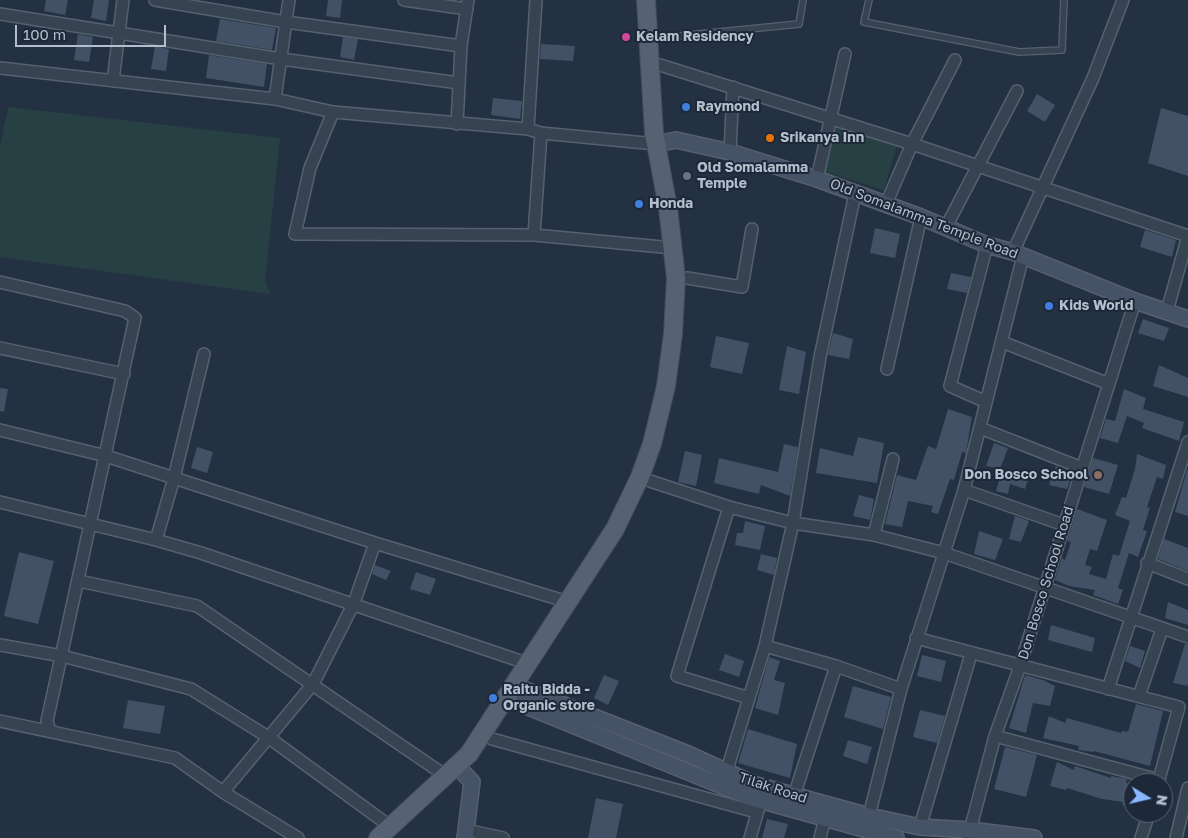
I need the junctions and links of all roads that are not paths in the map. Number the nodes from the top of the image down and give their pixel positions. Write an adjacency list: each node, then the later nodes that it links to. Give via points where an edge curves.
1 (122, 0): 15 (street)
2 (155, 0): 14 (street)
3 (289, 0): 14 (street)
4 (404, 0): 12 (street)
5 (536, 0): 31 (street)
6 (646, 0): 33 (main road, via 649,66)
7 (657, 0): 16 (main road)
8 (803, 0): 16 (lane, via 799,24)
9 (869, 0): 10 (lane, via 864,22 1019,52 1062,50)
10 (1064, 0)
11 (1123, 0): 38 (street, via 1093,78)
12 (468, 5): 17 (street)
13 (0, 14): 15 (street)
14 (286, 22): 17 (street); 19 (street)
15 (118, 34): 19 (street); 23 (street)
16 (659, 38): 21 (main road)
17 (461, 46): 24 (street)
18 (845, 54): 29 (street)
19 (281, 60): 24 (street); 27 (street)
20 (955, 60): 34 (street)
21 (660, 65): 25 (street); 33 (main road)
22 (0, 68): 23 (street)
23 (113, 81): 27 (street)
24 (459, 84): 30 (street)
25 (733, 87): 29 (street); 35 (street)
26 (1017, 91): 36 (street)
27 (275, 99): 28 (street)
28 (333, 112): 30 (street); 44 (street, via 310,168 295,234)
29 (830, 118): 34 (street); 37 (street)
30 (457, 124): 31 (street)
31 (528, 129): 32 (street)
32 (541, 132): 33 (street); 44 (street)
33 (661, 143): 35 (street, Old Somalamma Temple Road, via 676,140); 47 (main road); 49 (main road, via 679,206)
34 (912, 144): 36 (street); 40 (street)
35 (730, 152): 37 (street, Old Somalamma Temple Road)
36 (976, 166): 38 (street); 42 (street)
37 (817, 179): 39 (street, Old Somalamma Temple Road)
38 (1043, 188): 45 (street); 48 (street)
39 (855, 194): 40 (street, Old Somalamma Temple Road); 72 (street, via 820,357)
40 (886, 204): 41 (street, Old Somalamma Temple Road)
41 (921, 217): 42 (street, Old Somalamma Temple Road); 57 (street)
42 (946, 228): 46 (street, Old Somalamma Temple Road)
43 (752, 229): 49 (street, via 742,287)
44 (534, 235): 47 (street)
45 (1188, 236): 52 (street)
46 (987, 246): 48 (street, Old Somalamma Temple Road); 60 (street, via 950,386)
47 (673, 248): 83 (main road, via 676,278 673,334 666,386 652,444 640,477 614,529)
48 (1018, 254): 51 (street, Old Somalamma Temple Road); 54 (street)
49 (688, 278): 68 (main road, via 677,388)
50 (0, 282): 58 (street, via 130,314 135,318)
51 (1135, 301): 52 (street, Old Somalamma Temple Road); 59 (street, Don Bosco School Road)
52 (1166, 311): 53 (street, Old Somalamma Temple Road)
53 (1188, 319)
54 (1002, 342): 59 (street); 60 (street)
55 (0, 348): 58 (street)
56 (204, 354): 67 (street)
57 (887, 369)
58 (124, 374): 64 (street)
59 (1109, 384): 66 (street, Don Bosco School Road)
60 (986, 402): 61 (street)
61 (980, 428): 66 (street); 69 (street)
62 (0, 430): 64 (street)
63 (1188, 442): 79 (street)
64 (106, 456): 67 (street); 74 (street)
65 (893, 458): 75 (street)
66 (1082, 468): 73 (street, Don Bosco School Road)
67 (174, 478): 76 (street); 77 (street)
68 (650, 481): 71 (street); 99 (main road, via 624,534)
69 (964, 490): 73 (street); 78 (street)
70 (0, 502): 74 (street)
71 (729, 507): 72 (street); 101 (street, via 677,676)
72 (793, 523): 75 (street); 90 (street)
73 (1064, 525): 82 (street, Don Bosco School Road)
74 (91, 526): 76 (street); 81 (street)
75 (874, 535): 78 (street)
76 (156, 540): 84 (street)
77 (375, 543): 83 (street); 84 (street)
78 (944, 553): 82 (street); 88 (street)
79 (1147, 563): 80 (street); 85 (street)
80 (1188, 579)
81 (79, 581): 92 (street); 96 (street, via 197,606)
82 (1045, 589): 85 (street); 95 (street, Don Bosco School Road)
83 (568, 602): 93 (main road)
84 (354, 603): 93 (street); 96 (street)
85 (1130, 619): 86 (street); 98 (street)
86 (1162, 629): 87 (street); 100 (street)
87 (1188, 637)
88 (916, 638): 91 (street); 97 (street)
89 (0, 645): 92 (street)
90 (765, 646): 94 (street); 101 (street)
91 (971, 654): 95 (street); 118 (street)
92 (62, 656): 103 (street, via 47,720); 105 (street, via 191,689)
93 (529, 664): 99 (main road)
94 (836, 666): 97 (street); 113 (street)
95 (1020, 666): 98 (street); 104 (street, Don Bosco School Road)
96 (313, 684): 105 (street); 107 (street)
97 (901, 689): 116 (street)
98 (1108, 689): 100 (street)
99 (516, 694): 106 (main road); 107 (main road); 108 (street, Tilak Road, via 688,754); 114 (street, Tilak Road)
100 (1139, 696): 110 (street, via 1179,707)
101 (750, 698): 108 (street)
102 (0, 721): 103 (street)
103 (50, 731): 112 (street, via 175,758)
104 (995, 736): 109 (street); 120 (street, Don Bosco School Road)
105 (268, 737): 112 (street); 119 (street)
106 (492, 739): 107 (main road, via 478,761); 114 (street)
107 (456, 772): 119 (main road); 121 (street, via 472,782)
108 (726, 773): 113 (street, Tilak Road)
109 (1130, 773)
110 (1161, 773)
111 (1188, 788): 129 (street)
112 (223, 792): 122 (street)
113 (794, 796): 115 (street, Tilak Road)
114 (759, 806): 115 (street, Tilak Road); 124 (street)
115 (826, 813): 116 (street, Tilak Road); 125 (street); 126 (street, Tilak Road)
116 (869, 816): 118 (street, Tilak Road)
117 (1146, 823): 128 (street)
118 (920, 827): 120 (street, Tilak Road)
119 (388, 834)
120 (969, 834): 127 (street, Tilak Road)
121 (463, 835): 123 (street)
122 (298, 838)
123 (503, 838)
124 (750, 838)
125 (820, 838)
126 (896, 838)
127 (1034, 838)
128 (1141, 838)
129 (1176, 838)

